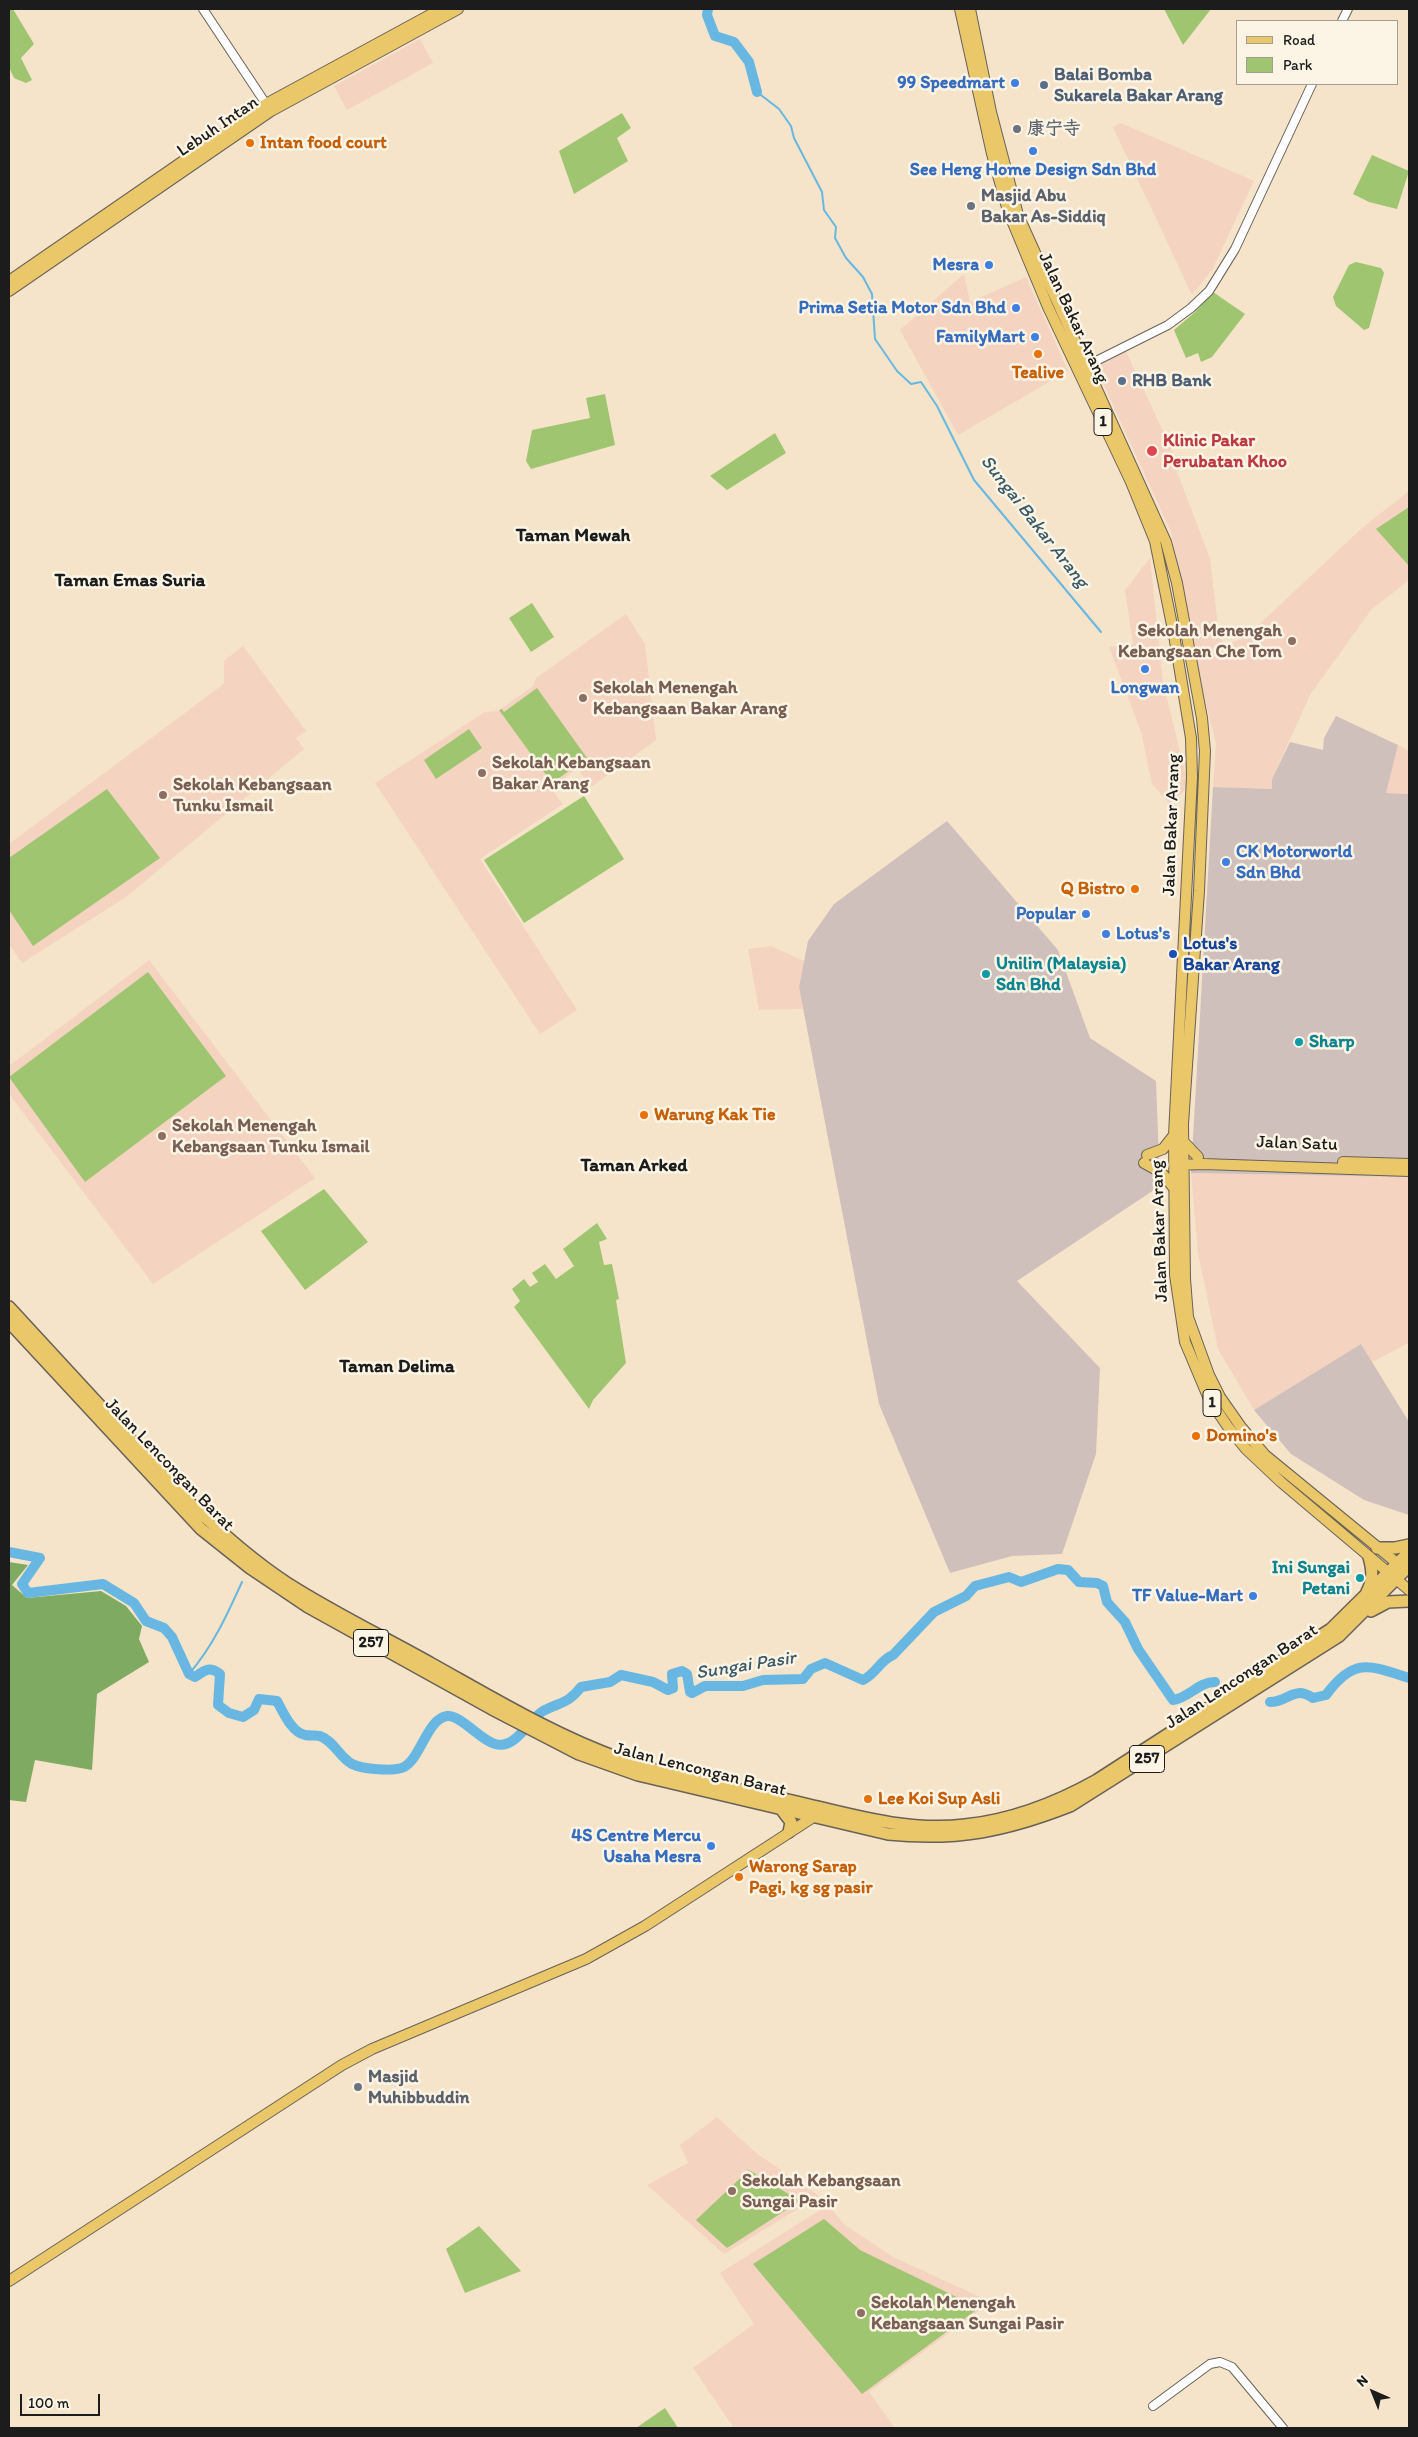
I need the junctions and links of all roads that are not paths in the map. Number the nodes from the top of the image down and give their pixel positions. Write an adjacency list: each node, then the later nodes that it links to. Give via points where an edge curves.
1 (204, 9): 7 (street)
2 (441, 9): 7 (main road, Lebuh Intan)
3 (458, 9): 7 (main road, Lebuh Intan)
4 (960, 9): 14 (main road, Jalan Bakar Arang / 1, via 1008,211 1048,307 1151,530)
5 (970, 9): 12 (main road, Jalan Bakar Arang / 1, via 1010,191)
6 (1312, 85): 12 (street, via 1235,249 1209,291 1168,325)
7 (269, 107): 8 (main road, Lebuh Intan); 9 (main road, Lebuh Intan)
8 (234, 134): 9 (main road, via 224,138); 11 (main road, Lebuh Intan)
9 (219, 136): 10 (main road, Lebuh Intan)
10 (9, 282)
11 (9, 291)
12 (1086, 366): 13 (main road, Jalan Bakar Arang / 1, via 1162,532)
13 (1179, 596): 14 (main road); 16 (main road, Jalan Bakar Arang / 1, via 1202,718 1205,751)
14 (1167, 598): 15 (main road, Jalan Bakar Arang / 1, via 1191,738 1192,777)
15 (1174, 1135): 18 (main road, Jalan Bakar Arang / 1); 22 (main road, via 1163,1149 1145,1159 1162,1173)
16 (1183, 1141): 17 (main road); 18 (main road, Jalan Bakar Arang / 1)
17 (1200, 1160): 18 (main road, Jalan Satu); 19 (main road, Jalan Satu); 20 (main road, Jalan Satu); 21 (main road)
18 (1178, 1161): 21 (main road, Jalan Bakar Arang / 1); 22 (main road, Jalan Bakar Arang / 1)
19 (1409, 1164)
20 (1409, 1171)
21 (1184, 1178): 26 (main road, Jalan Bakar Arang / 1, via 1188,1317 1220,1397 1241,1428 1266,1455)
22 (1173, 1188): 28 (main road, Jalan Bakar Arang / 1, via 1174,1275 1180,1320 1185,1342 1209,1399 1246,1449)
23 (9, 1307): 34 (highway, Jalan Lencongan Barat / 257, via 186,1499 251,1557 287,1582)
24 (9, 1322): 34 (highway, Jalan Lencongan Barat / 257, via 201,1529 234,1556 308,1607)
25 (1409, 1545): 26 (highway)
26 (1377, 1548): 29 (main road, Jalan Bakar Arang / 1)
27 (1409, 1552): 29 (highway, 257)
28 (1369, 1557): 30 (main road, Jalan Bakar Arang / 1); 31 (highway, via 1372,1577)
29 (1405, 1569): 30 (highway, 257)
30 (1392, 1576): 31 (highway, Jalan Lencongan Barat / 257); 32 (main road, Jalan Bakar Arang / 1); 33 (highway, Jalan Lencongan Barat / 257)
31 (1365, 1596): 37 (highway, Jalan Lencongan Barat / 257, via 1331,1629 1097,1780 1042,1807 993,1821 931,1826 887,1822)
32 (1409, 1599): 33 (highway, via 1381,1605)
33 (1348, 1628): 38 (highway, Jalan Lencongan Barat / 257, via 1101,1788 1070,1806 1037,1819 958,1836 916,1837)
34 (524, 1720): 35 (highway, Jalan Lencongan Barat / 257)
35 (548, 1732): 36 (highway, Jalan Lencongan Barat / 257, via 579,1754 638,1775); 37 (highway, Jalan Lencongan Barat / 257, via 646,1766)
36 (781, 1809): 38 (highway, Jalan Lencongan Barat / 257); 39 (highway, via 791,1822)
37 (825, 1810): 38 (main road)
38 (813, 1817): 39 (main road)
39 (789, 1832): 40 (main road, via 650,1923 586,1959 372,2049 342,2065)
40 (9, 2280)
41 (1153, 2406): 42 (street, via 1210,2364 1220,2362 1237,2372)
42 (1283, 2428)

